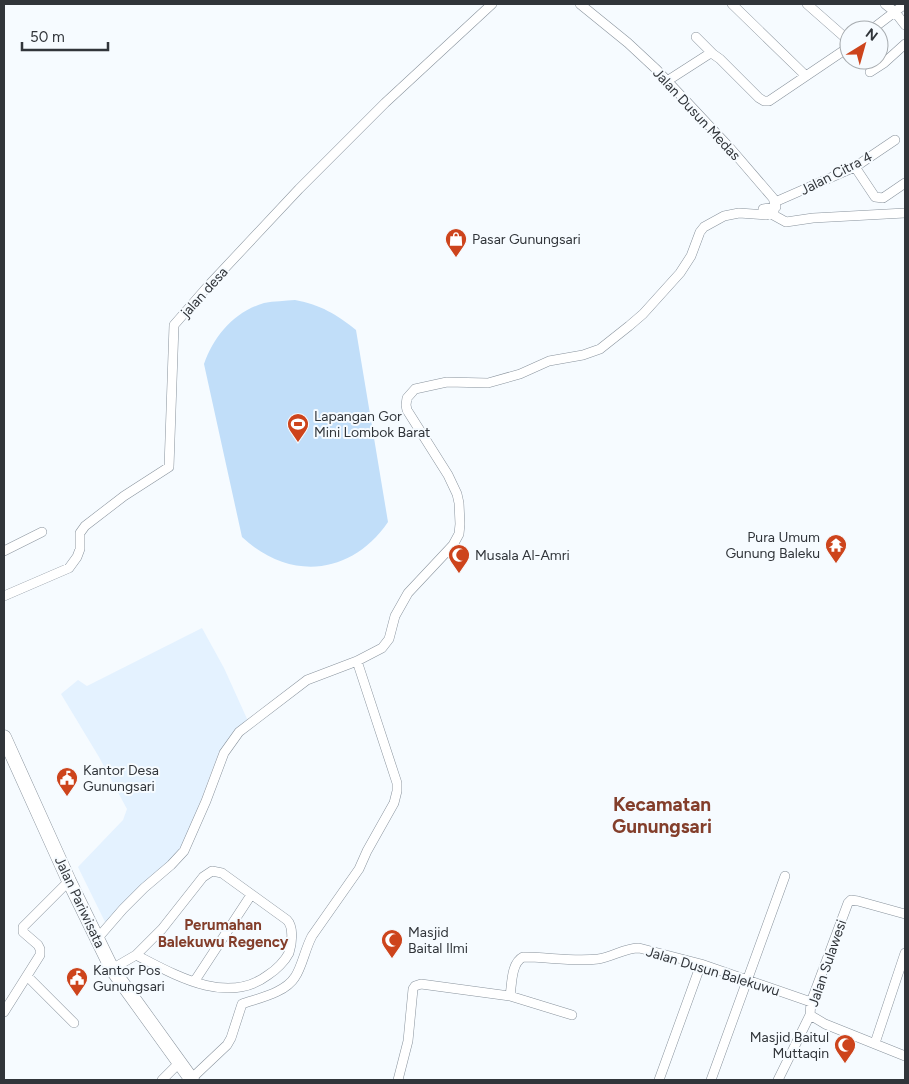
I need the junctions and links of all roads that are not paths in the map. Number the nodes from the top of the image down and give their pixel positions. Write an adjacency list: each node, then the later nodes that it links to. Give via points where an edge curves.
1 (492, 4): 26 (street, jalan desa, via 385,103 299,189 174,325 169,467 85,526 80,532 78,555 69,568)
2 (580, 4): 17 (street, Jalan Dusun Medas)
3 (732, 4): 16 (street)
4 (807, 4): 10 (street)
5 (885, 4): 7 (street)
6 (905, 4): 7 (street)
7 (895, 12): 8 (street); 9 (street)
8 (884, 20)
9 (905, 25)
10 (839, 32)
11 (696, 38): 13 (street)
12 (905, 44): 15 (street)
13 (713, 54): 16 (street, via 764,101 776,97); 17 (street, via 708,54)
14 (839, 54): 16 (street)
15 (870, 72)
16 (805, 76)
17 (668, 81): 21 (street, Jalan Dusun Medas)
18 (895, 140): 19 (street, Jalan Citra 4)
19 (855, 167): 20 (street, via 878,198); 21 (street, Jalan Citra 4)
20 (905, 183)
21 (775, 202): 22 (street, via 776,207)
22 (762, 212): 23 (street, via 786,222); 27 (street, via 724,216 704,227 680,273 643,314 600,349 549,361 488,383 447,382 409,393 407,410 457,494 460,513 458,534 448,551 408,593 395,616 387,642)
23 (903, 212)
24 (42, 532): 25 (street)
25 (4, 551)
26 (4, 596)
27 (357, 662): 33 (street, via 307,680 239,732 224,753 184,851 123,909); 51 (street, via 397,783 394,803 359,869 312,936 295,978 279,990 242,1004 227,1045)
28 (4, 737): 30 (main road, Jalan Pariwisata)
29 (785, 876): 39 (street)
30 (70, 882): 33 (main road, Jalan Pariwisata); 38 (street, via 23,927 23,932 41,951)
31 (251, 895): 35 (street, via 220,872 209,872); 40 (street); 40 (street, via 290,923 289,952 284,960 265,978 241,988 218,988)
32 (905, 914): 42 (street, Jalan Sulawesi, via 851,900)
33 (97, 939): 37 (main road, Jalan Pariwisata)
34 (905, 953): 47 (street)
35 (136, 955): 37 (street); 40 (street)
36 (701, 964): 39 (street, Jalan Dusun Balekuwu); 41 (street, Jalan Dusun Balekuwu, via 639,948 598,959 523,957 515,964); 53 (street)
37 (112, 969): 49 (main road, Jalan Pariwisata)
38 (27, 976): 43 (street); 46 (street)
39 (746, 980): 42 (street, Jalan Dusun Balekuwu); 54 (street)
40 (194, 982)
41 (510, 996): 44 (street); 52 (street, via 416,985 408,1041)
42 (811, 1002): 45 (street, Jalan Sulawesi)
43 (4, 1011)
44 (572, 1015)
45 (810, 1015): 47 (street); 55 (street, Jalan Sulawesi)
46 (74, 1024)
47 (875, 1043): 48 (street)
48 (905, 1056)
49 (179, 1063): 50 (street); 51 (main road, Jalan Pariwisata)
50 (162, 1080)
51 (191, 1080)
52 (398, 1080)
53 (659, 1080)
54 (711, 1080)
55 (778, 1080)

